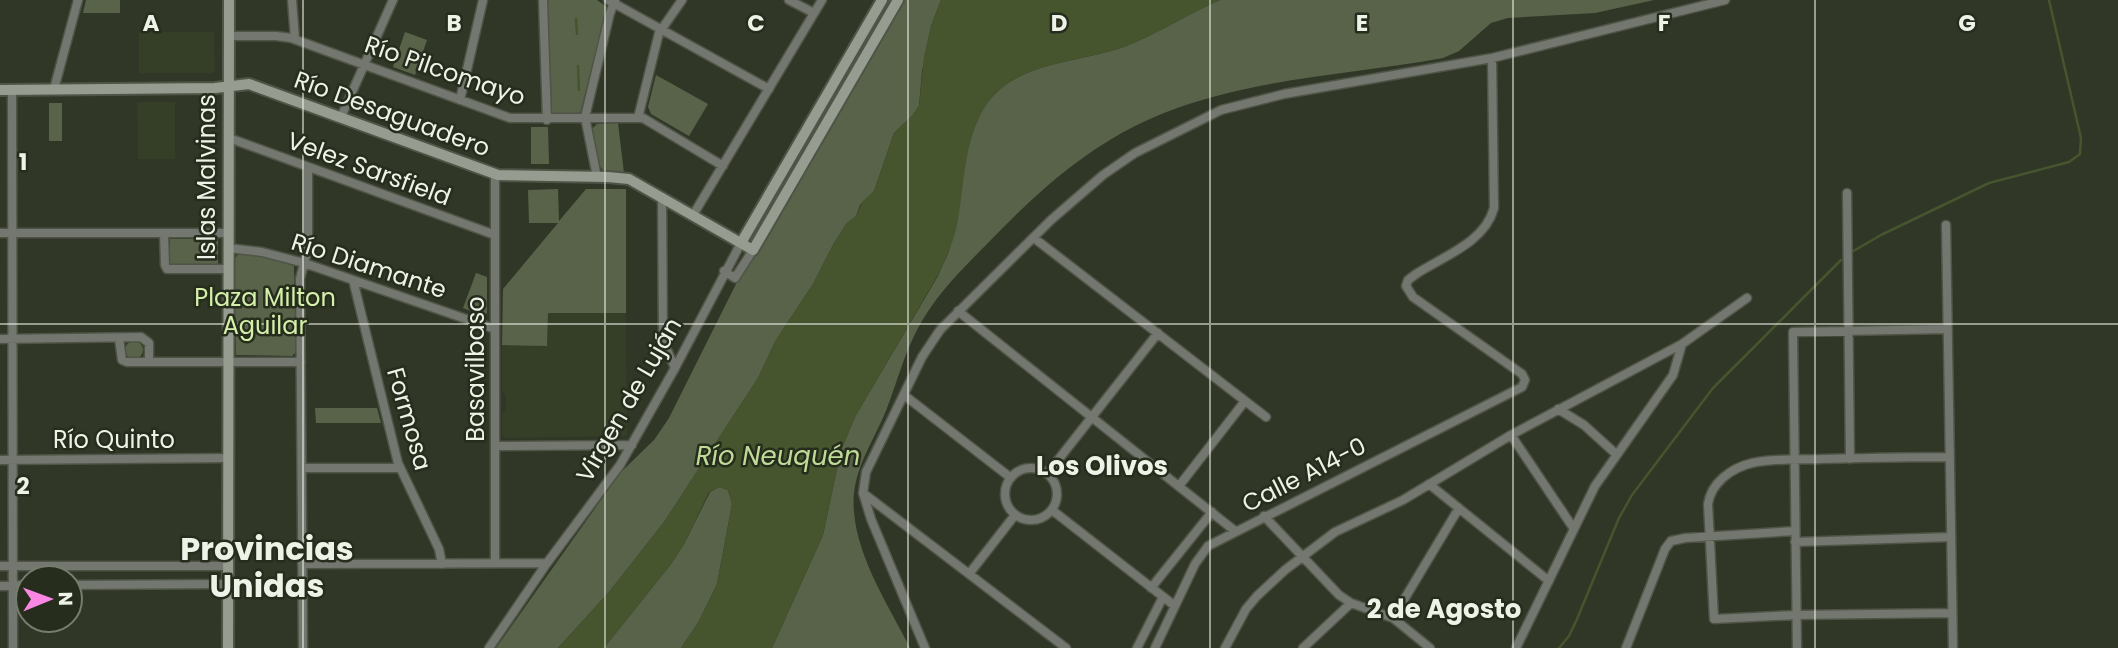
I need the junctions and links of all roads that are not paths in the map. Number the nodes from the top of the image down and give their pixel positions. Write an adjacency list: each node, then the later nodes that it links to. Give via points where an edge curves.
1 (78, 0): 21 (street)
2 (229, 0): 16 (street, Islas Malvinas)
3 (292, 0): 17 (street)
4 (393, 0): 19 (street)
5 (483, 0): 24 (street)
6 (543, 0): 27 (street)
7 (682, 0): 15 (street)
8 (789, 0): 14 (street)
9 (822, 0): 14 (street)
10 (882, 0): 44 (street, Virgen de Luján)
11 (898, 0): 46 (street)
12 (1725, 0): 18 (street)
13 (612, 1): 15 (street); 28 (street)
14 (814, 13): 22 (street)
15 (661, 29): 22 (street); 26 (street)
16 (229, 36): 17 (street, Río Pilcomayo); 20 (street, Islas Malvinas)
17 (295, 39): 19 (street, Río Pilcomayo)
18 (1492, 58): 43 (street, via 1284,94 1221,110 1114,167); 91 (street, Calle A14-0, via 1494,208 1490,221 1481,234 1416,274 1406,286 1413,297 1522,374 1522,387)
19 (364, 65): 24 (street, Río Pilcomayo); 25 (street)
20 (229, 86): 21 (street, Río Desaguadero); 25 (street, Río Desaguadero, via 254,85); 29 (street, Islas Malvinas)
21 (54, 89): 23 (street, Río Desaguadero)
22 (769, 89): 30 (street)
23 (6, 90): 39 (street)
24 (460, 100): 27 (street, Río Pilcomayo, via 510,118)
25 (341, 117): 32 (street, Río Desaguadero)
26 (638, 118): 28 (street, Río Pilcomayo); 30 (street, Río Pilcomayo, via 649,120)
27 (547, 120): 28 (street, Río Pilcomayo)
28 (585, 120): 33 (street)
29 (229, 138): 31 (street, Velez Sarsfield); 41 (street, Islas Malvinas)
30 (723, 166): 36 (street)
31 (309, 167): 42 (street, Velez Sarsfield); 47 (street)
32 (495, 174): 33 (street, Río Desaguadero); 42 (street, Basavilbaso)
33 (597, 177): 35 (street, Río Desaguadero, via 629,179)
34 (1847, 193): 55 (street)
35 (662, 197): 36 (street, Río Desaguadero); 64 (street, via 663,341)
36 (693, 215): 44 (street, Río Desaguadero)
37 (1946, 226): 54 (street)
38 (0, 233): 39 (street)
39 (12, 233): 40 (street); 59 (street)
40 (164, 233): 41 (street); 48 (street, via 167,268)
41 (228, 233): 45 (street, Islas Malvinas)
42 (495, 235): 53 (street, Basavilbaso)
43 (1034, 238): 52 (street); 56 (street)
44 (741, 243): 46 (street, Río Desaguadero); 49 (street, Virgen de Luján)
45 (228, 248): 47 (street, Río Diamante); 48 (street, Islas Malvinas)
46 (753, 250): 49 (street, via 735,278)
47 (304, 262): 50 (street, Río Diamante); 63 (street, via 300,278)
48 (228, 269): 62 (street, Islas Malvinas)
49 (724, 271): 64 (street, Virgen de Luján)
50 (353, 279): 53 (street, Río Diamante); 81 (street, Formosa)
51 (1747, 299): 60 (street)
52 (958, 311): 65 (street, via 930,343); 68 (street)
53 (495, 329): 72 (street, Basavilbaso)
54 (1948, 329): 55 (street); 74 (street)
55 (1848, 331): 76 (street); 79 (street, via 1793,332)
56 (1157, 334): 66 (street); 68 (street)
57 (119, 338): 59 (street); 61 (street, via 122,360); 61 (street, via 146,339)
58 (0, 339): 59 (street)
59 (12, 339): 78 (street)
60 (1682, 344): 67 (street); 73 (street, via 1673,375)
61 (149, 362): 62 (street)
62 (228, 362): 63 (street); 75 (street, Islas Malvinas)
63 (301, 362): 80 (street)
64 (675, 368): 71 (street, Virgen de Luján)
65 (904, 395): 83 (street); 86 (street, via 870,460)
66 (1245, 401): 69 (street); 85 (street)
67 (1558, 409): 70 (street); 73 (street)
68 (1092, 417): 82 (street); 85 (street)
69 (1266, 417)
70 (1511, 435): 84 (street); 92 (street)
71 (632, 445): 72 (street); 100 (street, Virgen de Luján)
72 (495, 446): 99 (street, Basavilbaso)
73 (1616, 454): 92 (street)
74 (1950, 457): 76 (street); 96 (street)
75 (228, 458): 78 (street, Río Quinto); 105 (street, Islas Malvinas)
76 (1850, 459): 79 (street)
77 (0, 460): 78 (street, Río Quinto)
78 (13, 460): 104 (street)
79 (1794, 460): 94 (street); 95 (street, via 1751,463 1720,481 1710,496)
80 (302, 468): 81 (street); 101 (street)
81 (400, 468): 102 (street, Formosa)
82 (1047, 474): 83 (street, via 1026,469); 88 (street, via 1057,493)
83 (1011, 478): 90 (street, via 1006,502)
84 (1429, 484): 87 (street); 98 (street, via 1347,525)
85 (1179, 486): 89 (street)
86 (863, 493): 106 (street); 123 (street)
87 (1458, 508): 107 (street); 118 (street)
88 (1052, 510): 90 (street, via 1030,521); 112 (street)
89 (1212, 512): 93 (street); 112 (street)
90 (1015, 515): 106 (street)
91 (1264, 516): 93 (street, Calle A14-0); 98 (street)
92 (1574, 529): 107 (street)
93 (1235, 531): 115 (street, Calle A14-0, via 1200,554)
94 (1795, 531): 95 (street); 97 (street)
95 (1711, 537): 117 (street, via 1714,620); 131 (street, via 1668,544)
96 (1951, 537): 97 (street); 116 (street)
97 (1796, 542): 117 (street)
98 (1301, 557): 114 (street); 127 (street, via 1246,609)
99 (495, 563): 100 (street); 102 (street)
100 (547, 563): 122 (street, Virgen de Luján)
101 (302, 564): 102 (street); 121 (street)
102 (442, 564)
103 (0, 566): 104 (street)
104 (13, 566): 105 (street); 111 (street)
105 (228, 566): 108 (street, Islas Malvinas)
106 (969, 574): 124 (street)
107 (1549, 581): 130 (street)
108 (228, 584): 109 (street); 120 (street, Islas Malvinas)
109 (84, 585)
110 (0, 586): 111 (street)
111 (13, 586): 119 (street)
112 (1152, 588): 113 (street)
113 (1163, 597): 115 (street); 125 (street)
114 (1351, 603): 118 (street); 128 (street)
115 (1175, 606): 126 (street, Calle A14-0)
116 (1952, 614): 117 (street); 133 (street)
117 (1797, 615): 132 (street)
118 (1393, 618): 129 (street)
119 (13, 648)
120 (228, 648)
121 (303, 648)
122 (489, 648)
123 (925, 648)
124 (1066, 648)
125 (1137, 648)
126 (1155, 648)
127 (1225, 648)
128 (1303, 648)
129 (1430, 648)
130 (1516, 648)
131 (1626, 648)
132 (1797, 648)
133 (1953, 648)

